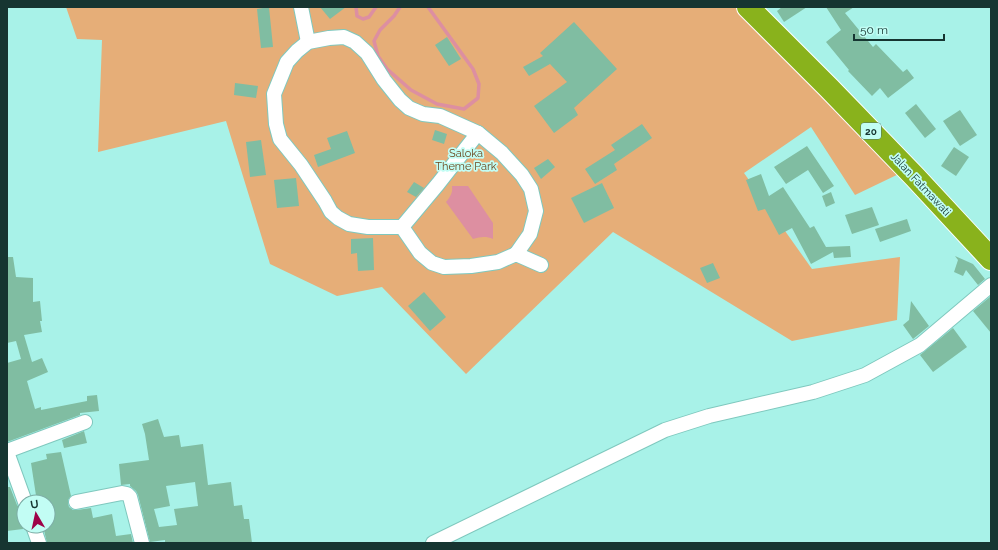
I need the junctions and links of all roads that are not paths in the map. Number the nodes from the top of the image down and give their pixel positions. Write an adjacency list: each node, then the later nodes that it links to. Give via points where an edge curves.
1 (301, 7): 3 (street)
2 (748, 7): 7 (highway, Jalan Fatmawati / 20, via 915,177)
3 (308, 42): 4 (street, via 344,37 355,42 367,53 384,80 409,108 423,114 440,116); 5 (street, via 287,62 274,94 280,139 301,165 331,212 338,218 349,224 368,227)
4 (478, 132): 5 (street); 6 (street, via 502,153 531,189 536,211 530,234)
5 (402, 227): 6 (street, via 420,253 432,263 444,267 498,262)
6 (516, 254): 8 (street)
7 (991, 259)
8 (541, 265)
9 (991, 285): 15 (street, via 920,345 865,375 813,392 709,416 665,430)
10 (85, 422): 11 (street)
11 (7, 451): 12 (street)
12 (22, 494)
13 (76, 502): 14 (street, via 127,494)
14 (142, 543)
15 (433, 543)

